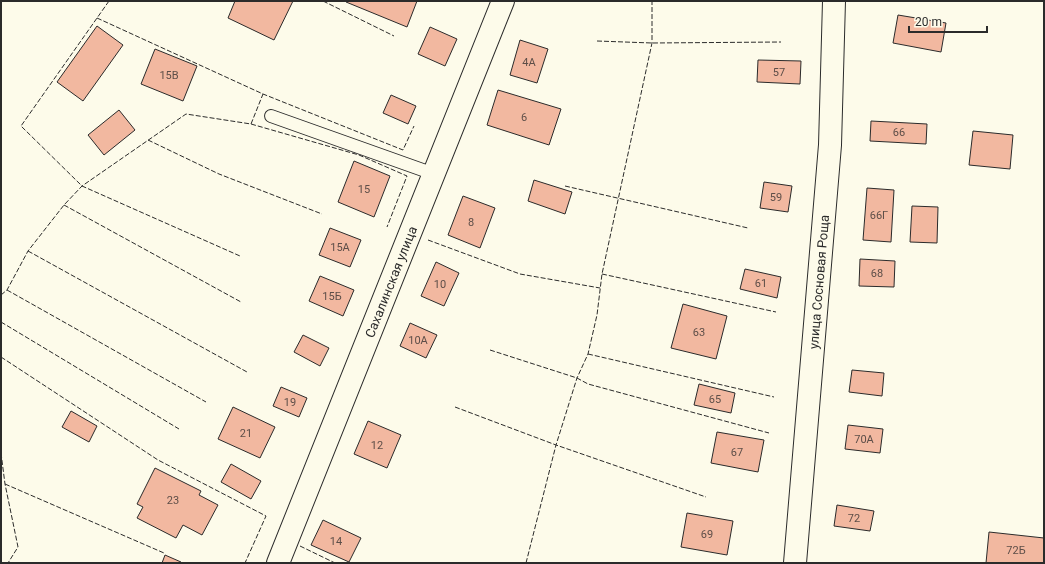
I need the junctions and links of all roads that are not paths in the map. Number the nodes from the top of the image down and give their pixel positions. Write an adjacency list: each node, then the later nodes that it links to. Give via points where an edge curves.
1 (502, 1): 4 (street, Сахалинская улица)
2 (834, 1): 6 (street, улица Сосновая Роща, via 830,144)
3 (270, 116): 4 (lane)
4 (434, 174): 5 (street, Сахалинская улица)
5 (278, 563)
6 (795, 563)

